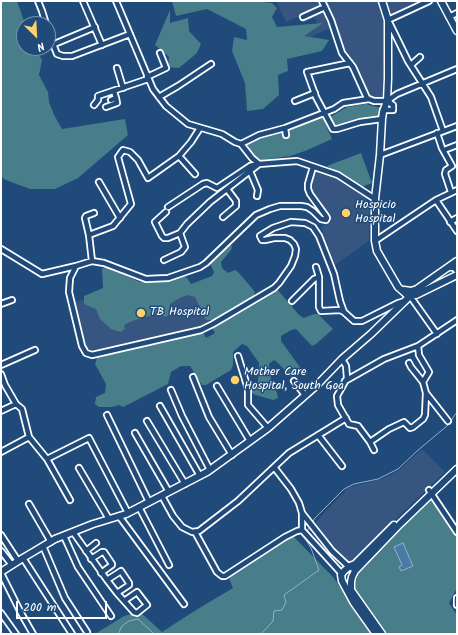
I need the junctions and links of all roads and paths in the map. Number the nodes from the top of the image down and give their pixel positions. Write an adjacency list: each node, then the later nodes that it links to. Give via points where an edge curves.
1 (38, 1): 10 (street)
2 (84, 1): 14 (street)
3 (116, 1): 16 (street)
4 (322, 1): 8 (street)
5 (382, 1): 13 (main road)
6 (429, 1): 13 (street)
7 (441, 1): 11 (main road)
8 (325, 7): 12 (street); 22 (street, via 342,53)
9 (457, 14): 11 (street)
10 (44, 16)
11 (449, 16): 15 (main road)
12 (303, 17)
13 (388, 20): 24 (street); 37 (main road)
14 (95, 27): 17 (street); 18 (street)
15 (457, 31)
16 (130, 34): 18 (street); 27 (street)
17 (56, 43)
18 (102, 45): 19 (street, via 72,56 63,56)
19 (56, 52)
20 (160, 53): 27 (street, via 166,68)
21 (420, 57): 24 (street)
22 (350, 63): 31 (street, via 307,72); 34 (street, via 367,98)
23 (211, 64): 32 (street)
24 (411, 65): 28 (street)
25 (117, 68): 29 (street)
26 (457, 69): 28 (street)
27 (148, 78): 29 (street); 32 (street)
28 (424, 83): 37 (street, via 397,94); 45 (street, via 432,97)
29 (123, 88): 30 (street)
30 (114, 91): 33 (street); 38 (street, via 98,96)
31 (315, 93): 36 (street); 40 (street)
32 (159, 97): 43 (street, via 188,124)
33 (116, 98): 35 (street); 39 (street, via 117,103)
34 (370, 99): 37 (street); 40 (street, via 343,104)
35 (111, 100)
36 (295, 101)
37 (388, 101): 41 (main road, via 383,110)
38 (94, 105)
39 (106, 107)
40 (324, 112): 41 (street, via 333,129 360,122); 44 (street)
41 (382, 120): 51 (main road)
42 (457, 126): 45 (street)
43 (200, 128): 48 (street, via 222,134); 52 (street)
44 (285, 128): 47 (street); 48 (street, via 259,135)
45 (443, 130): 46 (street)
46 (438, 132): 50 (street); 51 (street)
47 (286, 135)
48 (241, 144): 53 (street)
49 (457, 145): 50 (street)
50 (444, 150): 54 (street)
51 (380, 155): 63 (main road)
52 (179, 156): 57 (street); 67 (street, via 148,178 138,160 130,152 123,150 118,157 131,204)
53 (259, 164): 55 (street, via 297,161); 56 (street); 71 (street, via 250,166 217,188 208,183 203,184 155,222 164,238)
54 (454, 166): 61 (street, via 446,170 445,174)
55 (313, 167): 63 (street, via 338,175); 76 (street, via 308,189 326,216 326,220 307,207 270,208 256,215 206,264 168,278 146,279)
56 (250, 171): 59 (street); 62 (street, via 257,188)
57 (195, 174)
58 (98, 182): 67 (street)
59 (227, 189): 66 (street, via 236,201 236,206); 71 (street, via 210,202)
60 (457, 190): 61 (street)
61 (451, 192): 64 (street)
62 (257, 196)
63 (375, 199): 73 (main road)
64 (436, 200): 69 (street); 73 (street)
65 (94, 213): 72 (street, via 85,218)
66 (223, 217)
67 (120, 218): 72 (street, via 113,226)
68 (457, 218): 69 (street)
69 (450, 222): 70 (street)
70 (457, 231)
71 (180, 233): 75 (street, via 185,248)
72 (88, 235): 76 (street)
73 (375, 241): 83 (main road, via 377,251)
74 (1, 249): 78 (street, via 42,274)
75 (164, 260)
76 (92, 261): 78 (street)
77 (457, 261): 80 (main road)
78 (76, 266): 88 (street, via 70,278 69,292 82,346 86,353 92,355 201,330 274,288 292,266 296,249 290,240 285,238 262,240 260,236 291,222 305,223 313,227 319,236 334,274)
79 (316, 267): 82 (street)
80 (449, 267): 81 (main road, via 454,267); 83 (main road, via 411,292)
81 (457, 274): 84 (main road)
82 (319, 277): 86 (street); 88 (street, via 322,311)
83 (396, 284): 84 (main road)
84 (408, 298): 88 (street, via 362,321 354,321); 90 (street); 94 (main road)
85 (12, 300): 87 (street)
86 (292, 301)
87 (1, 304)
88 (344, 312)
89 (457, 320): 90 (street)
90 (437, 334): 91 (street)
91 (418, 346): 100 (street, via 384,359); 101 (street, via 419,355 429,372)
92 (35, 350): 96 (street)
93 (238, 356): 113 (street, via 248,389 248,405)
94 (342, 358): 100 (street, via 347,370); 105 (main road)
95 (409, 363): 101 (street)
96 (1, 365)
97 (1, 374): 106 (street)
98 (193, 377): 121 (street, via 209,417)
99 (294, 380): 105 (street)
100 (345, 381): 110 (street, via 337,401)
101 (423, 382): 104 (street)
102 (217, 386): 117 (street)
103 (172, 390): 128 (street, via 182,416)
104 (426, 393): 112 (street); 118 (street, via 425,415 417,424 410,428 406,423 402,423)
105 (305, 395): 113 (main road)
106 (16, 404): 108 (street); 116 (street, via 22,409)
107 (160, 406): 129 (street)
108 (1, 411)
109 (107, 415): 135 (street)
110 (346, 418): 115 (street); 118 (street, via 349,424 358,426)
111 (147, 421): 130 (street)
112 (448, 421)
113 (268, 428): 117 (main road)
114 (135, 433): 131 (street)
115 (318, 435): 124 (street); 125 (street, via 289,453)
116 (29, 437): 120 (street); 122 (street)
117 (250, 441): 121 (main road)
118 (370, 442): 119 (street)
119 (374, 450)
120 (1, 452)
121 (232, 455): 128 (main road)
122 (47, 460): 134 (street); 138 (street, via 89,438)
123 (457, 464): 132 (main road)
124 (342, 466)
125 (274, 467): 139 (street, via 295,496); 143 (street, via 222,515)
126 (79, 468): 141 (street)
127 (457, 468): 132 (main road)
128 (210, 470): 129 (main road)
129 (200, 476): 130 (main road)
130 (185, 484): 131 (main road)
131 (169, 492): 133 (main road)
132 (430, 492): 144 (street); 157 (main road); 160 (main road)
133 (162, 496): 135 (main road); 143 (street, via 178,524 185,530)
134 (70, 500)
135 (149, 502): 137 (main road)
136 (29, 504): 148 (street)
137 (139, 507): 138 (main road); 156 (street)
138 (128, 513): 140 (main road)
139 (302, 513): 145 (street); 157 (street, via 332,552)
140 (119, 516): 141 (main road); 166 (street)
141 (109, 519): 142 (main road)
142 (73, 532): 147 (main road); 151 (street)
143 (195, 532): 145 (street, via 217,572 222,576 285,537 297,531)
144 (457, 532)
145 (304, 533): 161 (street)
146 (1, 535): 153 (street)
147 (64, 536): 148 (main road); 169 (street, via 78,566)
148 (51, 542): 150 (main road)
149 (96, 543): 151 (street)
150 (43, 546): 153 (main road); 170 (street, via 65,598)
151 (86, 550): 154 (street)
152 (1, 551): 155 (street)
153 (20, 559): 155 (main road); 173 (street)
154 (92, 559): 159 (street); 159 (street, via 104,552 112,564)
155 (12, 565): 158 (main road)
156 (169, 565)
157 (349, 567): 160 (main road, via 354,569); 161 (main road)
158 (1, 572): 172 (street)
159 (101, 573): 162 (street)
160 (354, 574): 161 (main road, via 346,581); 175 (main road, via 350,582 351,590)
161 (342, 576): 174 (main road, via 354,603)
162 (107, 580): 163 (street); 163 (street, via 121,571 129,585)
163 (117, 593): 165 (street)
164 (457, 598): 167 (street)
165 (124, 601): 165 (street, via 138,592 147,605 135,614)
166 (184, 604)
167 (457, 604)
168 (1, 613): 171 (street)
169 (111, 616)
170 (87, 632)
171 (16, 634)
172 (33, 634)
173 (72, 634)
174 (376, 634)
175 (382, 634)

